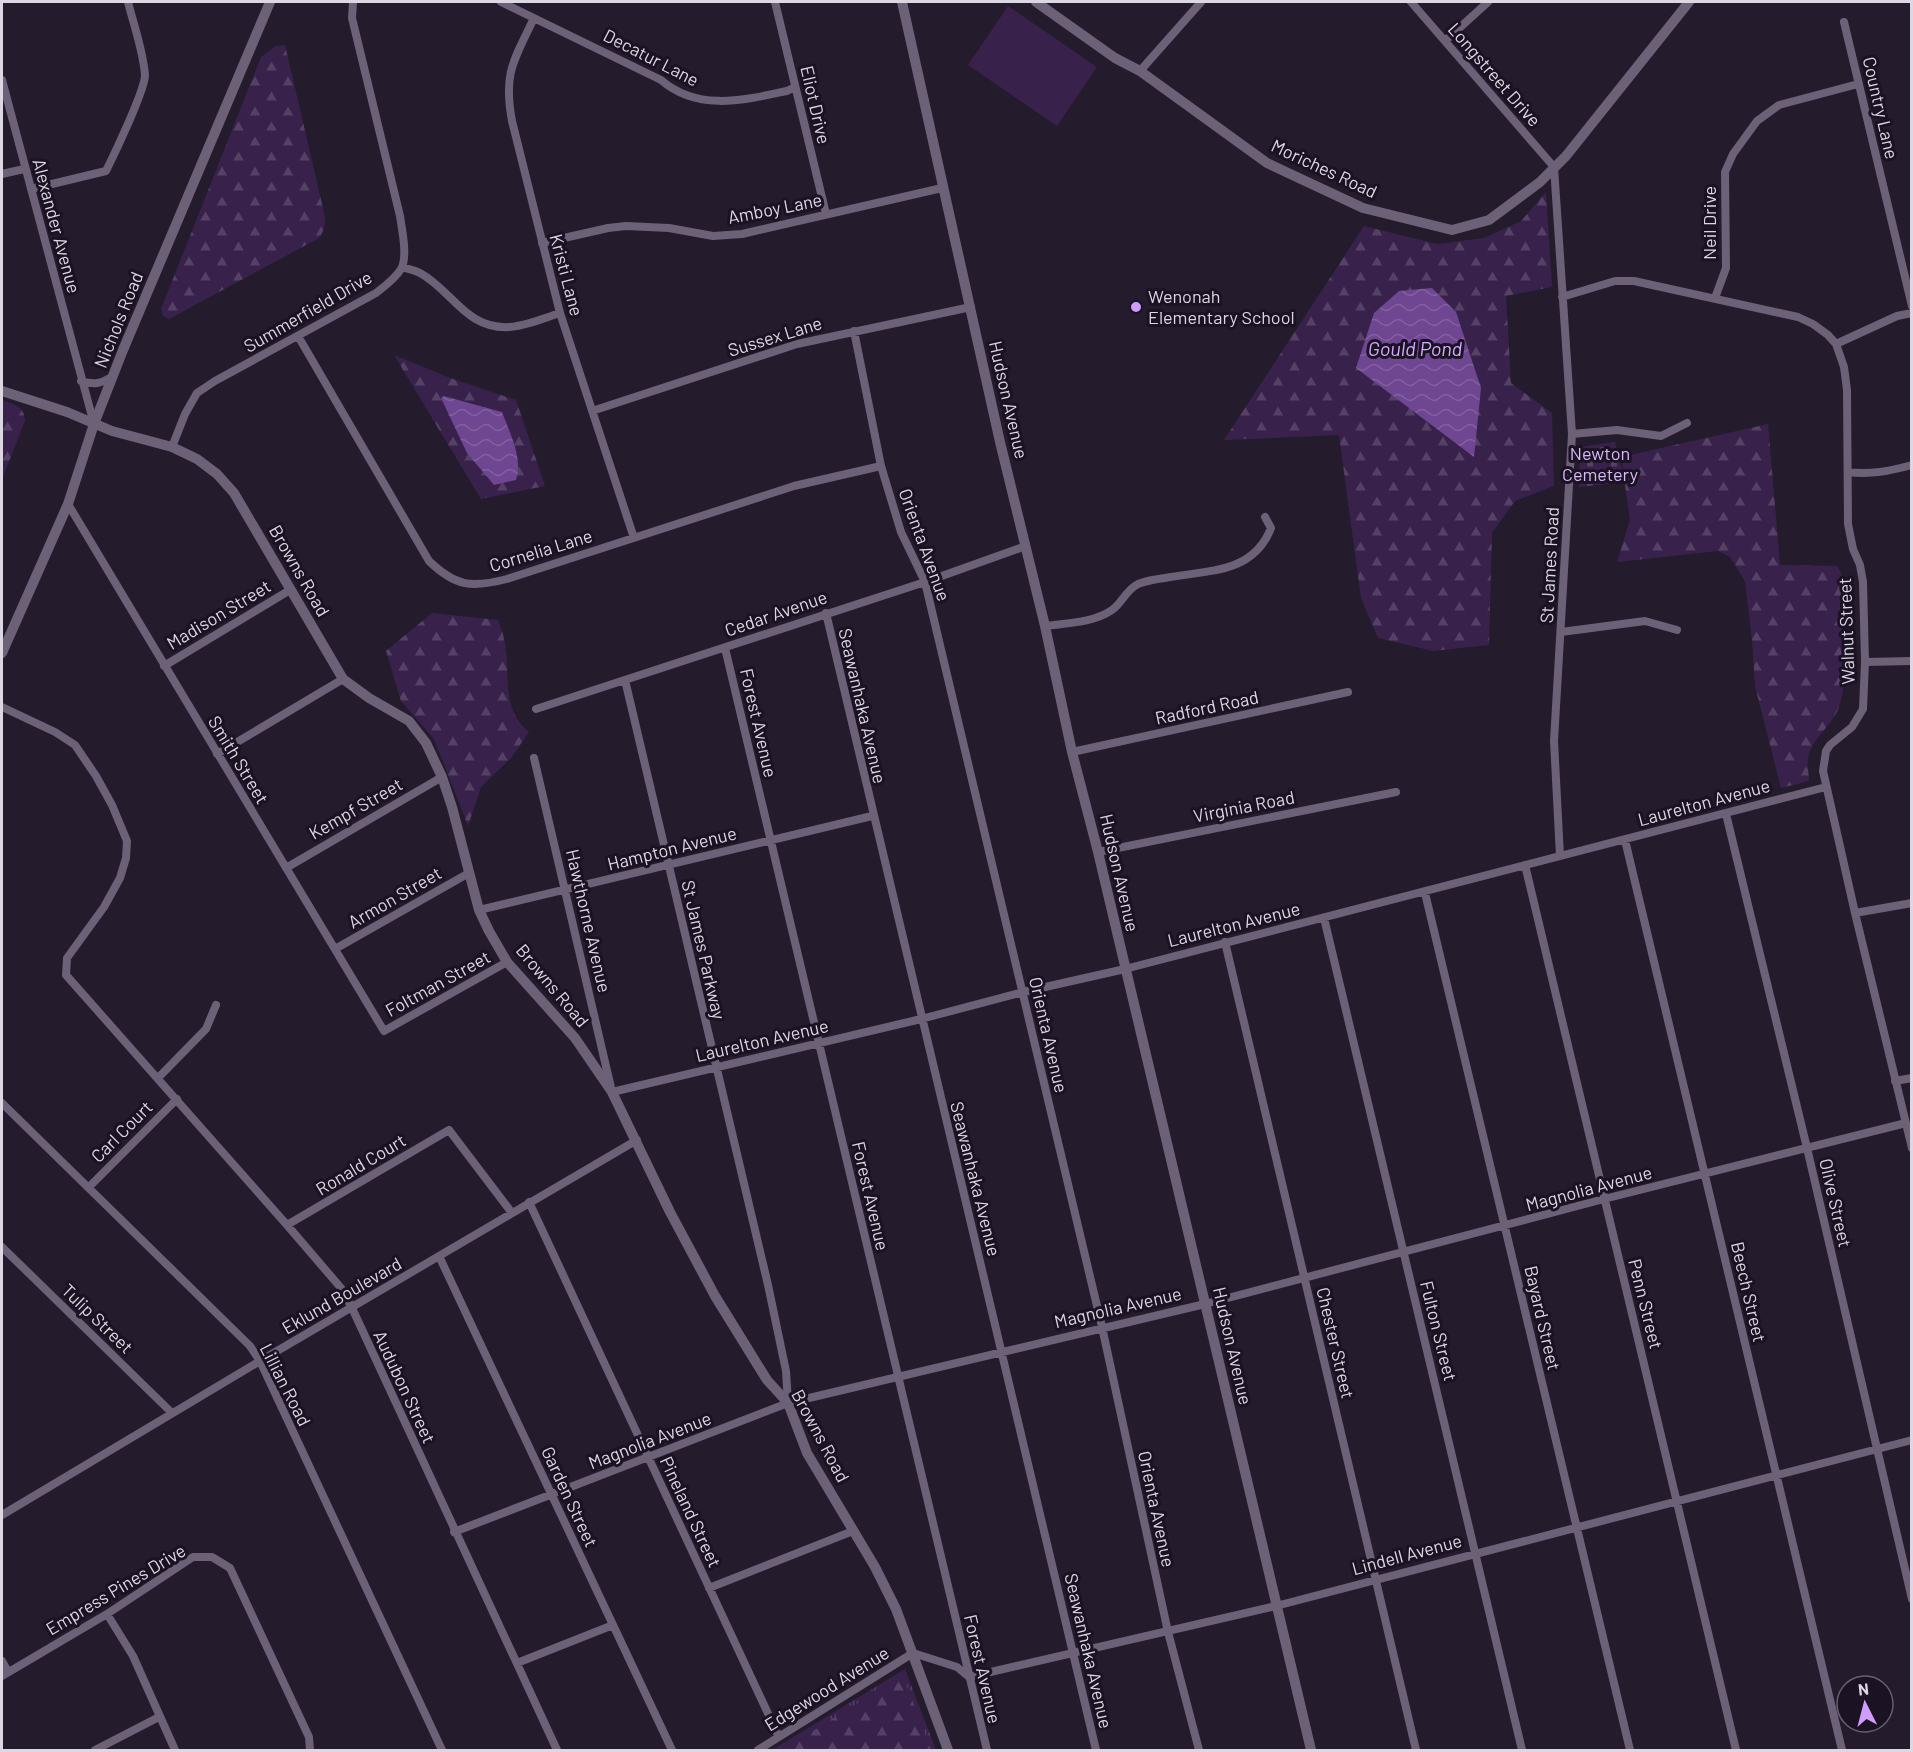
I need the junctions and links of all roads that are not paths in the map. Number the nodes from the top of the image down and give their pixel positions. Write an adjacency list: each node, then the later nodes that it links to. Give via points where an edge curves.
1 (128, 2): 23 (street, via 145,78 118,148 106,171)
2 (270, 2): 36 (street, Nichols Road)
3 (353, 2): 26 (street, via 352,18 400,216 404,239)
4 (501, 2): 12 (street, Decatur Lane)
5 (775, 2): 18 (street, Eliot Drive)
6 (902, 2): 22 (street, Hudson Avenue)
7 (1036, 2): 15 (street, Moriches Road)
8 (1201, 2): 15 (street)
9 (1411, 2): 14 (street, Longstreet Drive)
10 (1488, 2): 14 (street)
11 (1689, 2): 19 (street, Moriches Road)
12 (534, 18): 18 (street, Decatur Lane, via 697,98 729,102); 25 (street, Kristi Lane, via 510,71 508,94)
13 (1844, 22): 17 (street, Country Lane)
14 (1445, 41): 19 (street, Longstreet Drive)
15 (1140, 71): 19 (street, Moriches Road, via 1267,163 1363,208 1452,230 1489,220)
16 (2, 80): 20 (street, Alexander Avenue)
17 (1858, 84): 28 (street, Neil Drive, via 1779,105 1757,121 1733,154 1725,172 1726,268); 29 (street, Country Lane)
18 (795, 87): 24 (street, Eliot Drive)
19 (1554, 167): 27 (street, St James Road)
20 (24, 169): 21 (street); 23 (street, Alexander Avenue)
21 (2, 174)
22 (942, 188): 24 (street, Amboy Lane); 30 (street, Hudson Avenue)
23 (31, 189): 37 (street, Alexander Avenue)
24 (826, 214): 25 (street, Amboy Lane, via 742,234 713,236 626,226)
25 (542, 243): 31 (street, Kristi Lane)
26 (402, 267): 31 (street, via 420,273 484,324 512,327); 34 (street, Summerfield Drive, via 376,293)
27 (1563, 297): 28 (street, via 1615,281 1634,281); 42 (street, St James Road)
28 (1715, 298): 35 (street, via 1797,317 1813,324)
29 (1911, 306)
30 (971, 307): 33 (street, Sussex Lane); 50 (street, Hudson Avenue)
31 (560, 313): 39 (street, Kristi Lane)
32 (1911, 313): 35 (street)
33 (854, 331): 39 (street, Sussex Lane, via 788,347); 45 (street, Orienta Avenue)
34 (298, 336): 43 (street, Summerfield Drive, via 197,393); 49 (street, Cornelia Lane, via 429,561 443,575 484,585)
35 (1836, 344): 46 (street, Walnut Street, via 1847,390)
36 (113, 376): 37 (street, via 101,383); 41 (street, Nichols Road)
37 (81, 381): 41 (street, Alexander Avenue)
38 (2, 391): 41 (street, Browns Road)
39 (592, 411): 49 (street, Kristi Lane)
40 (1687, 423): 42 (street, via 1661,435 1617,430)
41 (94, 424): 43 (street, Browns Road); 47 (street, Nichols Road)
42 (1572, 434): 56 (street, St James Road)
43 (172, 447): 52 (street, Browns Road, via 197,459 234,493)
44 (1911, 465): 46 (street, via 1892,471)
45 (881, 466): 49 (street, Cornelia Lane, via 794,486); 51 (street, Orienta Avenue, via 900,532)
46 (1848, 472): 59 (street, Walnut Street, via 1848,525 1863,582)
47 (68, 504): 58 (street, Nichols Road); 61 (street, Smith Street)
48 (1264, 517): 54 (street, via 1271,528 1266,542 1243,562 1138,585 1113,609 1096,618)
49 (634, 538)
50 (1026, 546): 51 (street, Cedar Avenue); 54 (street, Hudson Avenue)
51 (925, 582): 53 (street, Cedar Avenue); 93 (street, Orienta Avenue)
52 (290, 590): 61 (street, Madison Street); 62 (street, Browns Road)
53 (826, 614): 57 (street, Cedar Avenue); 74 (street, Seawanhaka Avenue)
54 (1045, 626): 67 (street, Hudson Avenue)
55 (1677, 630): 56 (street, via 1645,621)
56 (1561, 632): 78 (street, St James Road, via 1554,741)
57 (725, 648): 63 (street, Cedar Avenue); 75 (street, Forest Avenue)
58 (2, 649)
59 (1865, 662): 60 (street); 71 (street, Walnut Street, via 1863,709 1852,727 1826,751)
60 (1911, 662)
61 (164, 666): 68 (street, Smith Street)
62 (343, 679): 68 (street); 70 (street, Browns Road, via 409,721 426,743)
63 (625, 680): 66 (street, Cedar Avenue); 79 (street, St James Parkway)
64 (1348, 693): 67 (street, Radford Road)
65 (2, 707): 99 (street, Audubon Street, via 75,746 96,776 123,829 126,858 120,878 67,958 66,975)
66 (536, 709)
67 (1072, 752): 77 (street, Hudson Avenue)
68 (217, 754): 81 (street, Smith Street)
69 (534, 758): 83 (street, Hawthorne Avenue)
70 (442, 777): 81 (street, Kempf Street); 82 (street, Browns Road)
71 (1826, 787): 73 (street, Laurelton Avenue); 87 (street, Walnut Street)
72 (1396, 792): 77 (street, Virginia Road)
73 (1726, 814): 76 (street, Laurelton Avenue); 107 (street, Olive Street)
74 (872, 816): 75 (street, Hampton Avenue); 95 (street, Seawanhaka Avenue)
75 (769, 840): 79 (street, Hampton Avenue); 97 (street, Forest Avenue)
76 (1625, 840): 78 (street, Laurelton Avenue); 109 (street, Beech Street)
77 (1098, 852): 92 (street, Hudson Avenue)
78 (1560, 856): 80 (street, Laurelton Avenue)
79 (668, 865): 83 (street, Hampton Avenue); 98 (street, St James Parkway)
80 (1525, 865): 84 (street, Laurelton Avenue); 111 (street, Penn Street)
81 (286, 868): 90 (street, Smith Street)
82 (470, 873): 86 (street, Browns Road); 90 (street, Armon Street)
83 (565, 890): 86 (street, Hampton Avenue); 102 (street, Hawthorne Avenue)
84 (1425, 892): 88 (street, Laurelton Avenue); 115 (street, Bayard Street)
85 (1911, 903): 87 (street)
86 (479, 910): 91 (street, Browns Road)
87 (1855, 913): 101 (street, Walnut Street)
88 (1324, 918): 89 (street, Laurelton Avenue); 117 (street, Fulton Street)
89 (1225, 942): 92 (street, Laurelton Avenue); 119 (street, Chester Street)
90 (335, 949): 96 (street, Smith Street)
91 (507, 962): 96 (street, Foltman Street); 102 (street, Browns Road, via 575,1038)
92 (1125, 969): 93 (street, Laurelton Avenue); 120 (street, Hudson Avenue)
93 (1023, 992): 95 (street, Laurelton Avenue); 122 (street, Orienta Avenue)
94 (216, 1005): 99 (street, via 206,1029)
95 (921, 1019): 97 (street, Laurelton Avenue); 123 (street, Seawanhaka Avenue)
96 (384, 1031)
97 (819, 1043): 98 (street, Laurelton Avenue); 125 (street, Forest Avenue)
98 (716, 1067): 102 (street, Laurelton Avenue); 126 (street, St James Parkway, via 784,1360)
99 (158, 1078): 103 (street, Audubon Street)
100 (1911, 1078): 101 (street)
101 (1894, 1081): 105 (street, Walnut Street)
102 (612, 1092): 106 (street, Browns Road)
103 (177, 1099): 110 (street, Carl Court); 114 (street, Audubon Street)
104 (2, 1103): 110 (street, Lillian Road)
105 (1906, 1123): 107 (street, Magnolia Avenue); 108 (street, Walnut Street)
106 (637, 1140): 112 (street, Eklund Boulevard); 126 (street, Browns Road, via 715,1296 767,1380)
107 (1807, 1148): 109 (street, Magnolia Avenue); 129 (street, Olive Street)
108 (1911, 1148)
109 (1705, 1175): 111 (street, Magnolia Avenue); 131 (street, Beech Street)
110 (89, 1187): 124 (street, Lillian Road, via 250,1346)
111 (1604, 1199): 115 (street, Magnolia Avenue); 133 (street, Penn Street)
112 (529, 1203): 113 (street, Eklund Boulevard); 130 (street, Pineland Street)
113 (512, 1213): 114 (street, Ronald Court, via 449,1130); 118 (street, Eklund Boulevard)
114 (287, 1225): 121 (street, Audubon Street, via 341,1288)
115 (1504, 1226): 117 (street, Magnolia Avenue); 135 (street, Bayard Street)
116 (2, 1247): 127 (street, Tulip Street)
117 (1403, 1252): 119 (street, Magnolia Avenue); 138 (street, Fulton Street)
118 (439, 1256): 121 (street, Eklund Boulevard); 132 (street, Garden Street)
119 (1304, 1277): 120 (street, Magnolia Avenue); 139 (street, Chester Street)
120 (1205, 1304): 122 (street, Magnolia Avenue); 142 (street, Hudson Avenue)
121 (352, 1308): 124 (street, Eklund Boulevard); 137 (street, Audubon Street)
122 (1102, 1327): 123 (street, Magnolia Avenue); 145 (street, Orienta Avenue)
123 (1001, 1352): 125 (street, Magnolia Avenue); 147 (street, Seawanhaka Avenue)
124 (260, 1361): 127 (street, Eklund Boulevard); 157 (street, Lillian Road)
125 (898, 1376): 126 (street, Magnolia Avenue); 151 (street, Forest Avenue)
126 (788, 1402): 130 (street, Magnolia Avenue); 136 (street, Browns Road, via 807,1453)
127 (172, 1413): 134 (street, Eklund Boulevard)
128 (1911, 1440): 129 (street, Lindell Avenue)
129 (1876, 1450): 131 (street, Lindell Avenue); 141 (street, Olive Street)
130 (648, 1457): 132 (street, Magnolia Avenue); 140 (street, Pineland Street)
131 (1776, 1474): 133 (street, Lindell Avenue); 170 (street, Beech Street)
132 (552, 1495): 137 (street, Magnolia Avenue); 144 (street, Garden Street)
133 (1677, 1501): 135 (street, Lindell Avenue); 169 (street, Penn Street)
134 (2, 1515)
135 (1576, 1527): 138 (street, Lindell Avenue); 168 (street, Bayard Street)
136 (854, 1531): 140 (street); 146 (street, Browns Road, via 896,1609)
137 (454, 1532): 149 (street, Audubon Street)
138 (1476, 1552): 139 (street, Lindell Avenue); 167 (street, Fulton Street)
139 (1374, 1579): 142 (street, Lindell Avenue); 166 (street, Chester Street)
140 (709, 1588): 153 (street, Pineland Street)
141 (1911, 1599)
142 (1276, 1606): 145 (street, Lindell Avenue); 165 (street, Hudson Avenue)
143 (107, 1614): 150 (street, Empress Pines Drive); 152 (street, via 133,1656); 156 (street, Empress Pines Drive, via 193,1557 212,1557 230,1568 309,1737)
144 (613, 1625): 149 (street); 159 (street, Garden Street)
145 (1168, 1632): 147 (street, Lindell Avenue); 164 (street, Orienta Avenue)
146 (913, 1653): 151 (street, via 957,1667); 153 (street, Edgewood Avenue); 161 (street, Browns Road)
147 (1073, 1653): 151 (street, Lindell Avenue); 163 (street, Seawanhaka Avenue)
148 (2, 1661): 150 (street)
149 (517, 1663): 158 (street, Audubon Street)
150 (5, 1674)
151 (969, 1677): 162 (street, Forest Avenue)
152 (159, 1717): 154 (street); 155 (street)
153 (778, 1737): 160 (street, Edgewood Avenue)
154 (95, 1750)
155 (175, 1750)
156 (310, 1750)
157 (442, 1750)
158 (557, 1750)
159 (672, 1750)
160 (758, 1750)
161 (948, 1750)
162 (987, 1750)
163 (1096, 1750)
164 (1199, 1750)
165 (1311, 1750)
166 (1416, 1750)
167 (1522, 1750)
168 (1630, 1750)
169 (1736, 1750)
170 (1842, 1750)

